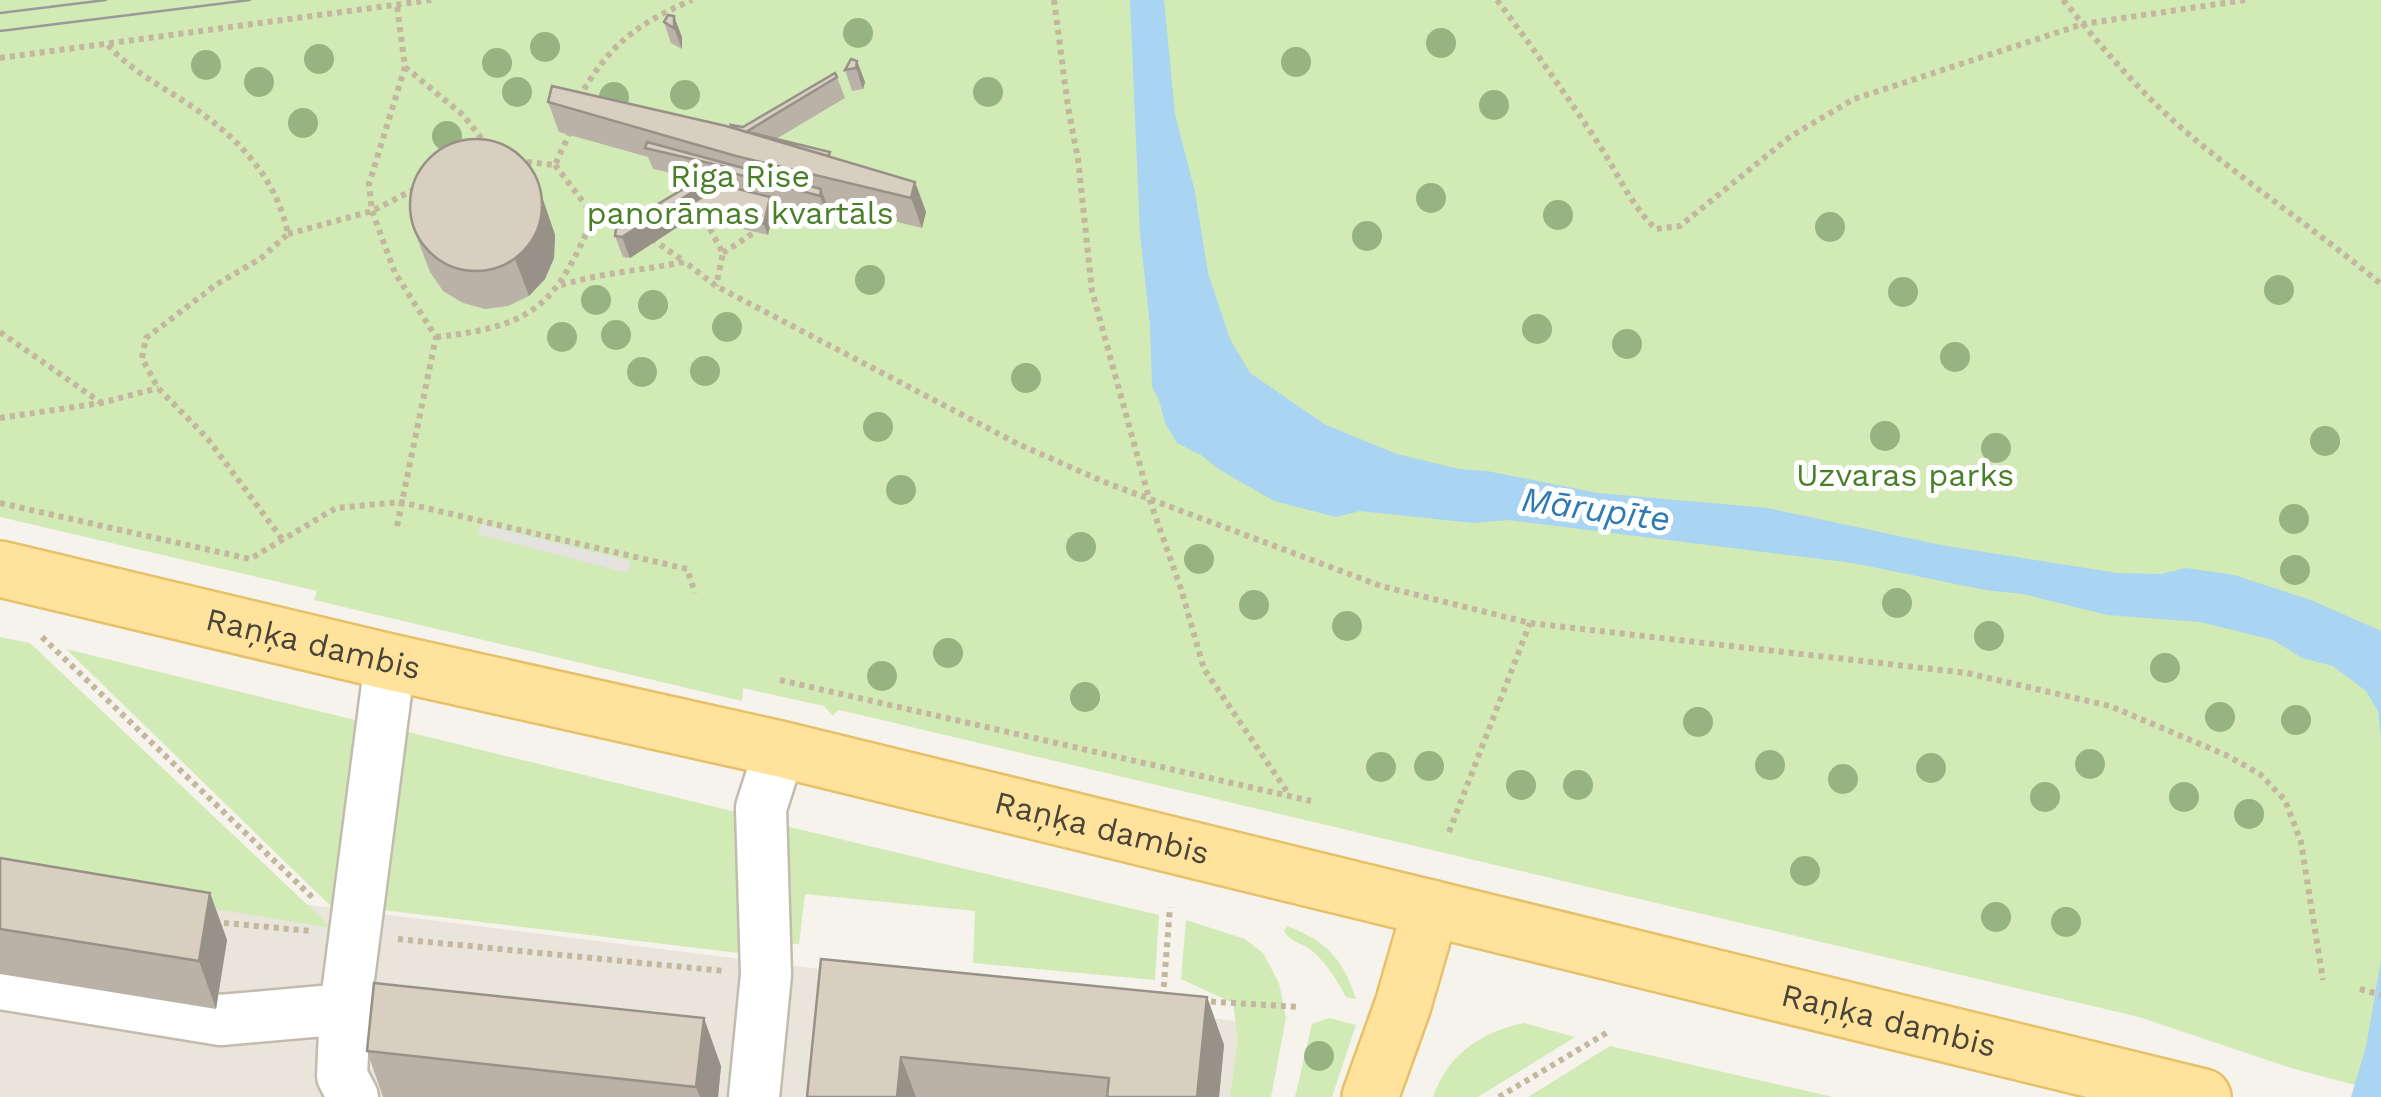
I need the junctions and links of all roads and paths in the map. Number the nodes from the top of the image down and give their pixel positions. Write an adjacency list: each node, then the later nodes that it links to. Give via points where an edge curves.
1 (431, 0): 7 (path)
2 (692, 0): 13 (path, via 628,34 606,55)
3 (1054, 0): 36 (path, via 1092,290)
4 (1498, 0): 9 (path, via 1639,214 1656,229 1680,226 1791,136 1854,99)
5 (2064, 0): 9 (path)
6 (2245, 0): 9 (path)
7 (411, 2): 8 (path)
8 (397, 6): 10 (path); 12 (path)
9 (2083, 24): 28 (path, via 2200,144)
10 (108, 45): 11 (path); 24 (path, via 231,136 261,170)
11 (0, 58)
12 (405, 67): 15 (path); 19 (path, via 369,184)
13 (576, 110)
14 (573, 124): 17 (path)
15 (487, 145)
16 (513, 161): 17 (path)
17 (555, 166): 20 (path)
18 (426, 182): 19 (path)
19 (372, 211): 24 (path); 32 (path, via 396,273)
20 (594, 216): 22 (path); 29 (path)
21 (705, 220): 26 (path)
22 (631, 228)
23 (756, 232): 26 (path)
24 (288, 234): 33 (path, via 146,338 142,358)
25 (645, 235): 27 (path)
26 (723, 253): 30 (path)
27 (685, 262): 29 (path); 30 (path)
28 (2381, 284)
29 (561, 285): 32 (path, via 521,318 485,331)
30 (716, 286): 36 (path, via 1020,445)
31 (0, 332): 34 (path)
32 (436, 336): 38 (path)
33 (158, 388): 34 (path); 40 (path, via 208,439)
34 (101, 403): 35 (path)
35 (0, 418)
36 (1148, 498): 43 (path, via 1381,586); 48 (path, via 1204,670)
37 (0, 502): 40 (path, via 250,559)
38 (400, 502): 39 (path); 40 (path, via 336,508); 42 (path, via 687,568)
39 (396, 526)
40 (282, 539)
41 (0, 569): 45 (main road, Raņķa dambis)
42 (695, 593)
43 (1530, 623): 50 (path); 54 (path, via 1967,673 2110,706 2226,756 2260,774 2285,800 2300,842)
44 (42, 637): 53 (path)
45 (390, 662): 47 (main road, Raņķa dambis); 53 (lane)
46 (780, 680): 48 (path)
47 (780, 749): 52 (main road, Raņķa dambis); 66 (lane, via 761,808 766,975)
48 (1290, 796): 49 (path)
49 (1310, 801)
50 (1448, 832)
51 (1170, 908): 59 (path)
52 (1431, 908): 67 (main road); 69 (main road, Raņķa dambis)
53 (352, 934): 62 (lane)
54 (2324, 980)
55 (0, 984): 62 (lane, via 221,1020)
56 (2360, 990): 57 (path)
57 (2381, 995)
58 (1144, 997): 59 (path)
59 (1163, 999): 63 (path)
60 (1183, 1000): 61 (path)
61 (1300, 1007)
62 (345, 1009): 65 (lane, via 342,1076)
63 (1163, 1009)
64 (1608, 1032): 68 (path)
65 (353, 1097)
66 (754, 1097)
67 (1370, 1097)
68 (1498, 1097)
69 (2204, 1097)

